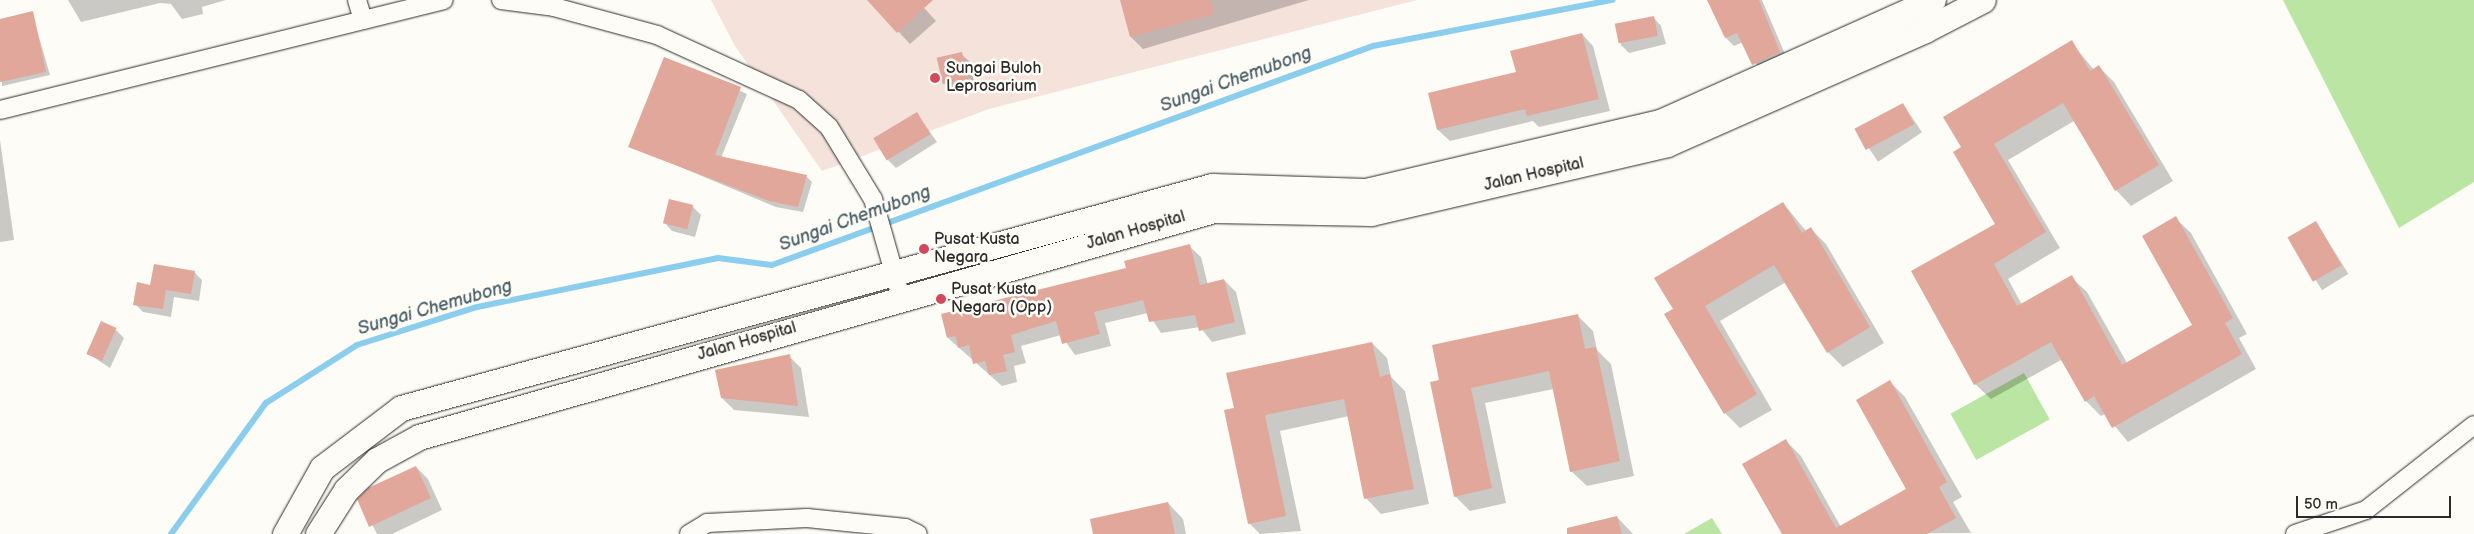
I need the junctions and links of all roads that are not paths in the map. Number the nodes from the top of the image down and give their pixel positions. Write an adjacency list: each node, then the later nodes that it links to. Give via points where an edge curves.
1 (357, 0): 6 (street)
2 (444, 0): 6 (street)
3 (501, 0): 9 (street, via 554,7 657,35 799,100 828,127 873,198)
4 (1933, 0): 8 (main road, Jalan Hospital, via 1660,122)
5 (1982, 0): 8 (main road, Jalan Hospital, via 1925,30 1667,144)
6 (362, 20): 7 (street)
7 (0, 110)
8 (1369, 202): 9 (main road, Jalan Hospital, via 1212,186); 10 (main road, Jalan Hospital, via 1214,210)
9 (891, 263): 10 (street); 12 (main road, Jalan Hospital, via 401,408 322,468)
10 (901, 297): 13 (main road, Jalan Hospital, via 420,438 378,460 346,490)
11 (2474, 425): 16 (street, via 2366,510)
12 (285, 534)
13 (318, 534)
14 (689, 534): 15 (street, via 707,524 807,518 905,528)
15 (918, 534)
16 (2295, 534)

